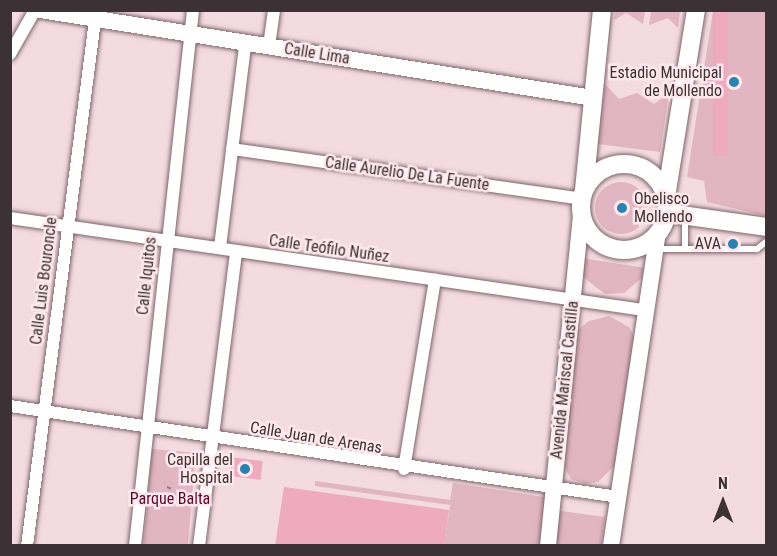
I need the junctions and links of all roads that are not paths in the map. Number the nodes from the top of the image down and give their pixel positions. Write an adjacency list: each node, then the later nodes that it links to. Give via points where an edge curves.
1 (35, 10): 11 (street)
2 (40, 10): 7 (street, Calle Lima)
3 (193, 10): 8 (street, Calle Iquitos)
4 (274, 10): 10 (street)
5 (603, 10): 12 (main road, Avenida Mariscal Castilla)
6 (696, 10): 15 (main road)
7 (87, 16): 8 (street, Calle Lima); 18 (street, Calle Luis Bouroncle)
8 (190, 35): 9 (street, Calle Lima); 20 (street, Calle Iquitos)
9 (245, 45): 10 (street, Calle Lima); 13 (street)
10 (269, 46): 12 (street, Calle Lima)
11 (10, 54)
12 (593, 98): 14 (main road, Avenida Mariscal Castilla)
13 (232, 149): 14 (street, Calle Aurelio De La Fuente); 24 (street)
14 (582, 201): 15 (main road, via 607,167 628,164 649,172); 21 (main road, via 592,236 611,248 637,248); 27 (street, Avenida Mariscal Castilla)
15 (667, 205): 16 (main road); 21 (main road)
16 (685, 216): 19 (main road); 23 (lane)
17 (10, 218): 18 (street, Calle Teófilo Nuñez)
18 (68, 225): 20 (street, Calle Teófilo Nuñez); 30 (street, Calle Luis Bouroncle)
19 (766, 227)
20 (167, 239): 24 (street, Calle Teófilo Nuñez); 31 (street, Calle Iquitos)
21 (657, 241): 23 (lane); 28 (street)
22 (766, 242): 23 (lane, via 758,249)
23 (685, 246)
24 (220, 247): 25 (street, Calle Teófilo Nuñez)
25 (236, 253): 26 (street, Calle Teófilo Nuñez); 32 (street)
26 (435, 280): 27 (street, Calle Teófilo Nuñez); 33 (street)
27 (572, 298): 28 (street, Calle Teófilo Nuñez); 34 (street, Avenida Mariscal Castilla)
28 (644, 310): 35 (street)
29 (10, 406): 30 (street, Calle Juan de Arenas)
30 (44, 410): 31 (street, Calle Juan de Arenas); 36 (street, Calle Luis Bouroncle)
31 (147, 428): 32 (street, Calle Juan de Arenas); 37 (street, Calle Iquitos)
32 (212, 438): 33 (street, Calle Juan de Arenas); 38 (street)
33 (404, 469): 34 (street, Calle Juan de Arenas)
34 (555, 489): 35 (street, Calle Juan de Arenas); 39 (street, Avenida Mariscal Castilla)
35 (618, 497): 40 (street)
36 (27, 546)
37 (135, 546)
38 (199, 546)
39 (548, 546)
40 (611, 546)

